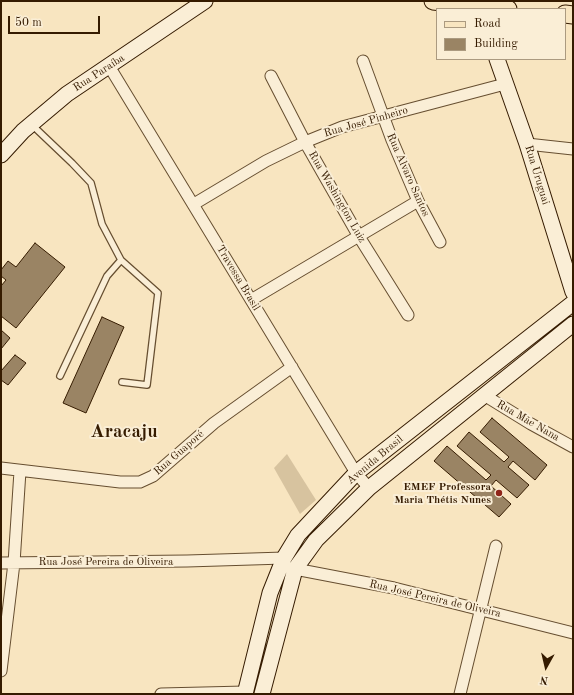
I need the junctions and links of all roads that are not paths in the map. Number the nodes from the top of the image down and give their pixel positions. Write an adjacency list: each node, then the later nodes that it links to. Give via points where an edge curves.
1 (205, 1): 7 (street, Rua Paraíba)
2 (433, 1): 3 (main road)
3 (481, 5): 4 (main road)
4 (501, 8)
5 (497, 60): 9 (street, Rua Uruguai)
6 (363, 61): 10 (street, Rua Alvaro Santos)
7 (109, 66): 11 (street, Rua Paraíba, via 67,94); 17 (street, Travessa Brasil)
8 (271, 76): 12 (street, Rua Washington Luiz)
9 (505, 84): 10 (street, Rua José Pinheiro); 13 (street, Rua Uruguai)
10 (383, 117): 12 (street, Rua José Pinheiro, via 342,127); 16 (street, Rua Alvaro Santos)
11 (31, 124): 15 (street, Rua Paraíba); 20 (lane, via 91,183 102,224)
12 (305, 142): 17 (street, Rua José Pinheiro, via 266,161); 18 (street, Rua Washington Luiz)
13 (527, 144): 14 (street); 21 (street, Rua Uruguai)
14 (573, 148)
15 (1, 155)
16 (418, 201): 18 (street); 19 (street, Rua Alvaro Santos)
17 (194, 204): 22 (street, Travessa Brasil)
18 (358, 235): 22 (street); 24 (street, Rua Washington Luiz)
19 (440, 242)
20 (121, 260): 27 (lane, via 107,276); 28 (lane, via 158,293 147,385)
21 (573, 292)
22 (251, 300): 26 (street, Travessa Brasil)
23 (573, 303): 33 (street, Avenida Brasil)
24 (408, 315)
25 (573, 324): 29 (street, Avenida Brasil)
26 (292, 367): 32 (street, Rua Guaporé, via 229,411 147,479 140,482); 33 (street, Travessa Brasil)
27 (60, 376)
28 (122, 382)
29 (484, 395): 30 (street, Rua Mãe Nana); 34 (street, Avenida Brasil)
30 (573, 447)
31 (1, 468): 32 (street, Rua Guaporé)
32 (20, 471): 38 (street)
33 (356, 473): 34 (street, Travessa Brasil); 36 (street, Avenida Brasil, via 298,535)
34 (369, 488): 39 (street, Avenida Brasil, via 316,540)
35 (496, 546): 40 (street)
36 (284, 558): 38 (street, Rua José Pereira de Oliveira); 43 (street, Avenida Brasil, via 270,593)
37 (1, 563): 38 (street, Rua José Pereira de Oliveira)
38 (14, 563): 42 (street)
39 (295, 569): 40 (street, Rua José Pereira de Oliveira, via 394,588); 45 (street, Avenida Brasil)
40 (482, 610): 41 (street, Rua José Pereira de Oliveira); 46 (street)
41 (573, 633)
42 (1, 671)
43 (245, 693): 44 (street)
44 (161, 694)
45 (262, 694)
46 (460, 694)

